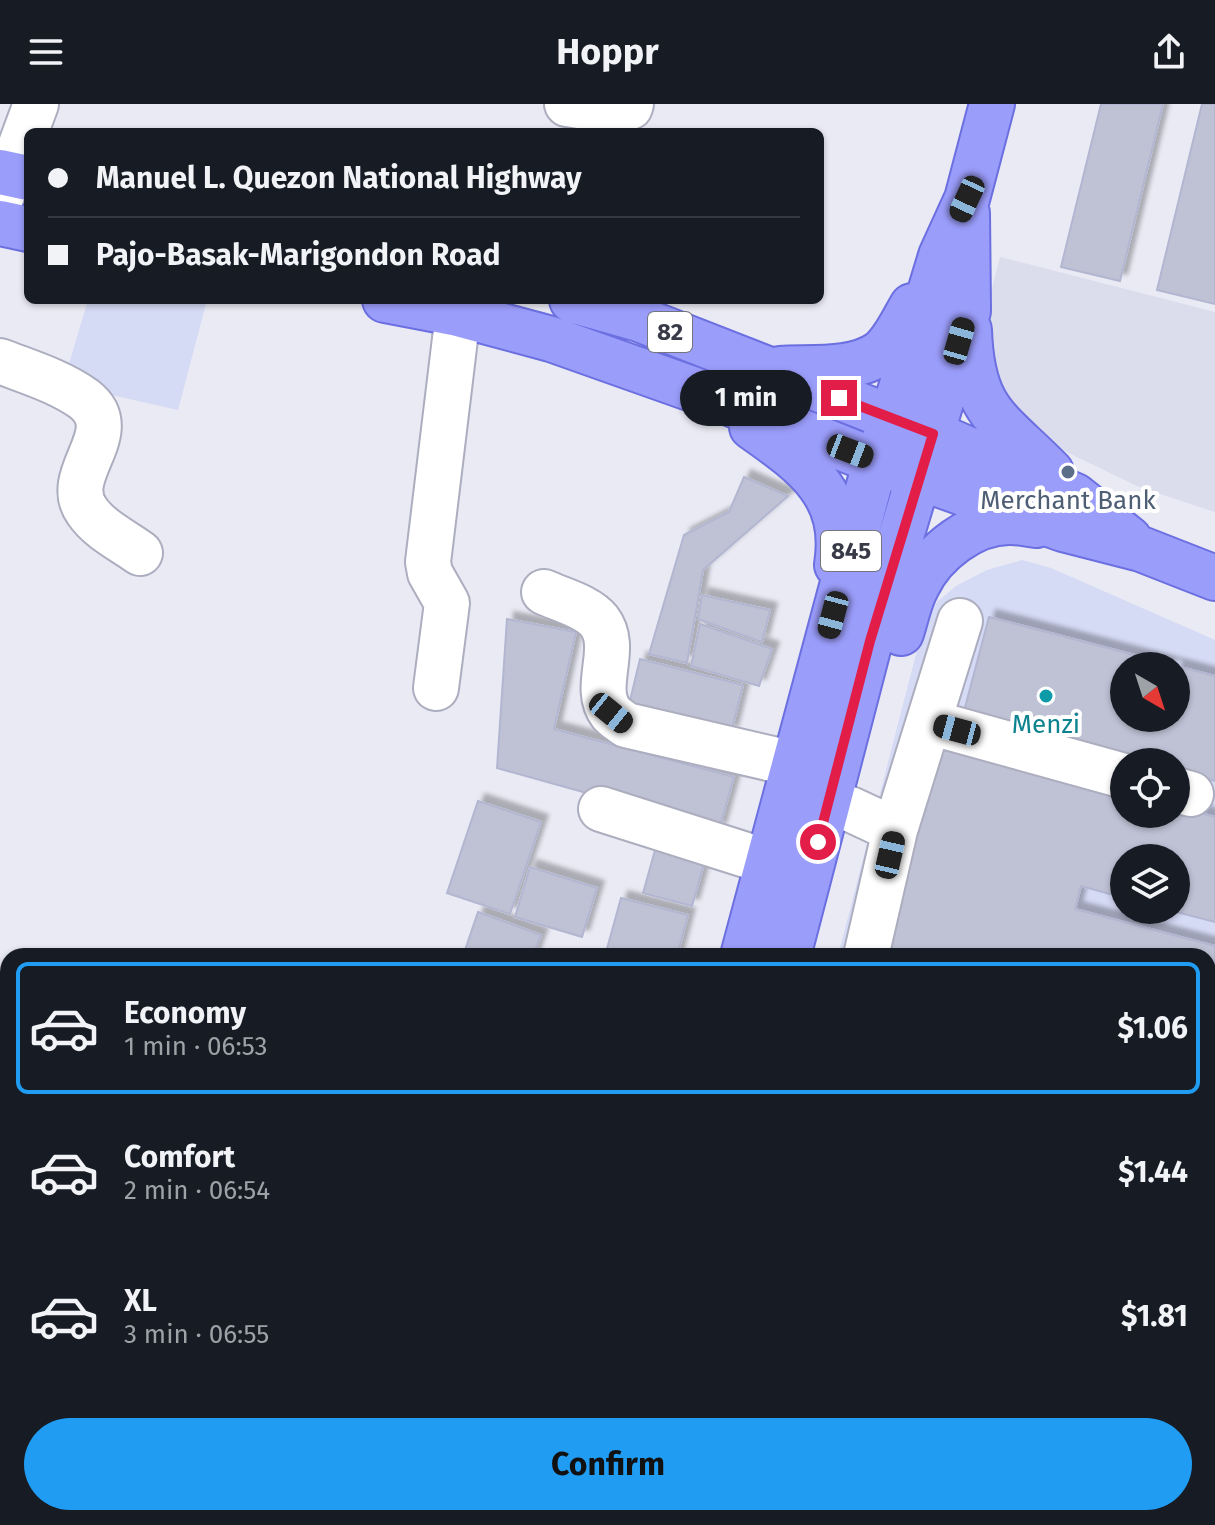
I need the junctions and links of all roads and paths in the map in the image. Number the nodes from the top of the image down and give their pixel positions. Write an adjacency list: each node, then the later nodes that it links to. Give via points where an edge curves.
1 (36, 104): 5 (street)
2 (567, 104): 3 (street, via 616,112)
3 (631, 104)
4 (992, 104): 8 (main road, 845)
5 (28, 128)
6 (24, 138): 7 (street)
7 (9, 181)
8 (967, 199): 11 (main road, 845); 14 (main road, 845)
9 (0, 223): 10 (main road)
10 (24, 228)
11 (941, 256): 17 (main road, via 880,353 851,364); 19 (main road, 845)
12 (406, 304): 15 (main road, 82)
13 (586, 304): 17 (main road, 82, via 639,319)
14 (968, 311): 20 (main road, 845); 23 (main road, via 973,372 989,410 1029,450)
15 (458, 314): 18 (main road, 82, via 551,339); 29 (street, via 428,562 447,603)
16 (0, 361): 24 (street, via 52,382 96,412 100,430 79,493 85,510 100,525)
17 (765, 370): 19 (main road, 82)
18 (712, 396): 21 (main road, 82); 28 (main road, via 811,472 829,501 839,539)
19 (892, 418): 20 (main road, 82); 21 (main road, 845)
20 (933, 434): 22 (main road, 845); 23 (main road, 82)
21 (877, 462): 22 (main road, 82); 28 (main road, 845)
22 (920, 475): 23 (main road, 82); 38 (main road, 845, via 870,641)
23 (1069, 513): 25 (main road, 82); 34 (main road, via 989,526 952,543 931,562 912,597)
24 (140, 553)
25 (1215, 578)
26 (544, 592): 31 (street, via 600,622 608,640 604,698 611,713 626,725)
27 (960, 621): 30 (street)
28 (826, 641): 31 (main road, 845)
29 (436, 688)
30 (929, 722): 32 (street); 35 (street)
31 (794, 764): 36 (main road, 845)
32 (1110, 772)
33 (601, 809): 36 (street)
34 (850, 809): 35 (street); 39 (main road)
35 (895, 830): 40 (street)
36 (768, 862): 37 (main road, 845)
37 (745, 948)
38 (790, 948)
39 (813, 948)
40 (868, 948)

